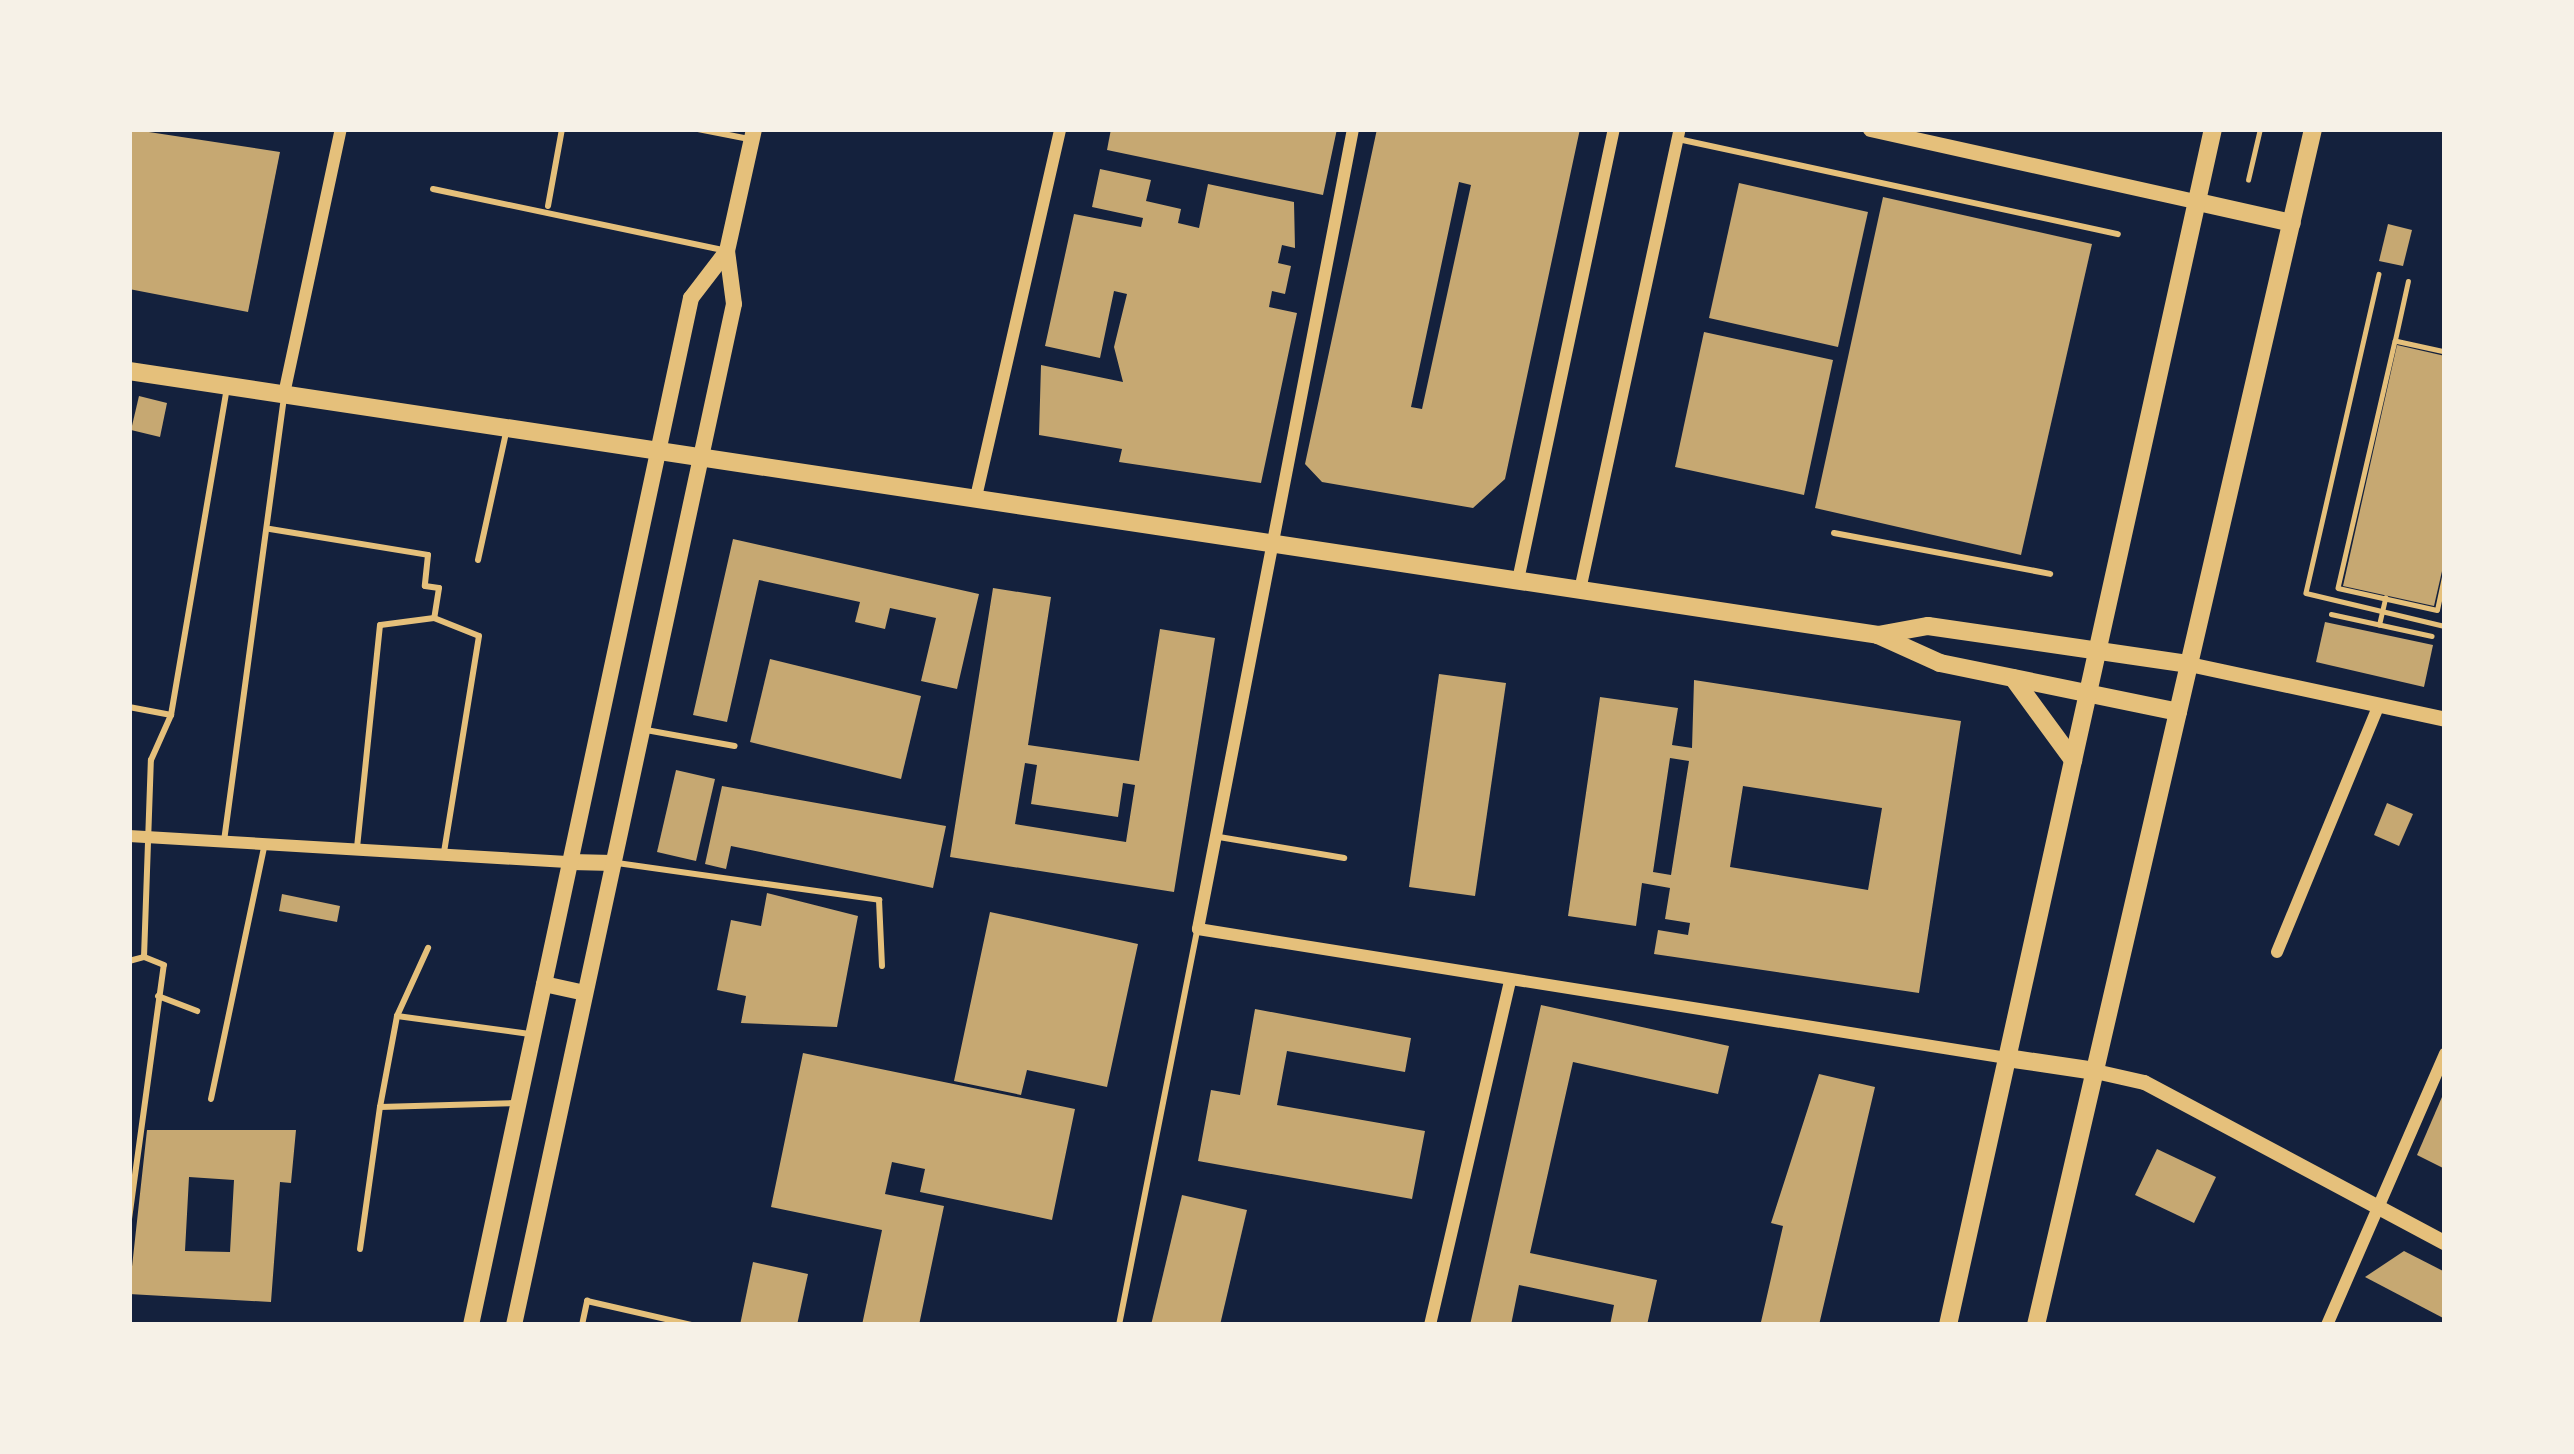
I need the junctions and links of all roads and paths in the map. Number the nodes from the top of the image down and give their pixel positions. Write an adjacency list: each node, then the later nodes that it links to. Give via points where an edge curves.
1 (341, 129): 26 (street)
2 (562, 129): 16 (lane)
3 (698, 129): 11 (lane)
4 (1060, 129): 30 (street)
5 (1353, 129): 33 (street)
6 (1614, 129): 37 (street)
7 (1870, 129): 15 (street)
8 (2213, 129): 15 (main road)
9 (2260, 129): 13 (path)
10 (2313, 129): 17 (main road)
11 (753, 134): 19 (main road)
12 (1679, 134): 18 (lane); 38 (street)
13 (2248, 180)
14 (434, 189): 16 (lane)
15 (2198, 202): 17 (main road); 47 (main road)
16 (548, 206): 19 (lane)
17 (2292, 224): 48 (main road)
18 (2118, 234)
19 (727, 251): 28 (main road, via 691,298); 29 (main road, via 734,304)
20 (2379, 274): 40 (path, via 2306,593)
21 (2408, 281): 22 (path)
22 (2395, 341): 23 (path); 39 (path, via 2338,588)
23 (2445, 352)
24 (129, 371): 25 (main road)
25 (227, 386): 26 (main road); 54 (lane)
26 (284, 394): 27 (main road); 31 (lane)
27 (508, 424): 28 (main road); 34 (lane)
28 (659, 448): 29 (main road); 67 (main road)
29 (701, 454): 30 (main road); 56 (main road)
30 (976, 497): 33 (main road)
31 (270, 529): 42 (lane, via 428,555); 62 (lane)
32 (1834, 533): 36 (lane)
33 (1273, 543): 37 (main road); 61 (street)
34 (478, 560)
35 (2445, 573): 39 (path, via 2437,610)
36 (2050, 574)
37 (1518, 580): 38 (main road)
38 (1580, 590): 45 (main road)
39 (2385, 598): 40 (path)
40 (2382, 611): 43 (path); 44 (path)
41 (2331, 614): 43 (path)
42 (434, 618): 64 (lane, via 380,625); 65 (lane, via 479,636)
43 (2379, 625): 46 (path)
44 (2445, 626)
45 (1878, 635): 47 (main road, via 1928,626); 49 (main road)
46 (2432, 636)
47 (2096, 650): 48 (main road); 50 (main road)
48 (2189, 664): 51 (street); 53 (main road)
49 (2013, 678): 50 (main road); 58 (main road)
50 (2087, 694): 53 (main road); 58 (main road)
51 (2379, 704): 55 (street); 71 (street)
52 (129, 707): 54 (lane)
53 (2178, 712): 84 (main road)
54 (171, 715): 60 (lane, via 151,760)
55 (2445, 719)
56 (642, 729): 57 (lane); 68 (main road)
57 (735, 746)
58 (2073, 760): 83 (main road)
59 (129, 836): 60 (street)
60 (148, 837): 62 (street); 72 (lane)
61 (1216, 837): 66 (lane); 69 (street)
62 (224, 841): 63 (street)
63 (264, 843): 64 (street); 85 (lane)
64 (357, 849): 65 (street)
65 (444, 854): 67 (street)
66 (1344, 858)
67 (571, 862): 68 (main road); 76 (main road)
68 (613, 863): 74 (lane, via 879,900); 77 (main road)
69 (1198, 929): 75 (street); 97 (lane)
70 (428, 948): 80 (lane)
71 (2277, 952)
72 (144, 957): 73 (lane); 78 (lane, via 164,965)
73 (129, 961)
74 (882, 966)
75 (1510, 980): 83 (street); 98 (street)
76 (544, 984): 77 (main road); 81 (main road)
77 (585, 993): 94 (main road)
78 (158, 997): 79 (lane); 88 (lane)
79 (197, 1011)
80 (397, 1016): 81 (lane); 87 (lane)
81 (534, 1035): 86 (main road)
82 (2445, 1053): 89 (street)
83 (2007, 1058): 84 (main road); 99 (main road)
84 (2095, 1071): 89 (street, via 2144,1082); 100 (main road)
85 (211, 1099)
86 (519, 1103): 87 (lane); 93 (main road)
87 (380, 1107): 92 (lane)
88 (131, 1192): 90 (lane)
89 (2378, 1207): 91 (street); 101 (street)
90 (129, 1219)
91 (2445, 1243)
92 (360, 1250)
93 (471, 1325)
94 (514, 1325)
95 (582, 1325): 96 (lane, via 587,1301)
96 (692, 1325)
97 (1119, 1325)
98 (1430, 1325)
99 (1948, 1325)
100 (2036, 1325)
101 (2327, 1325)

